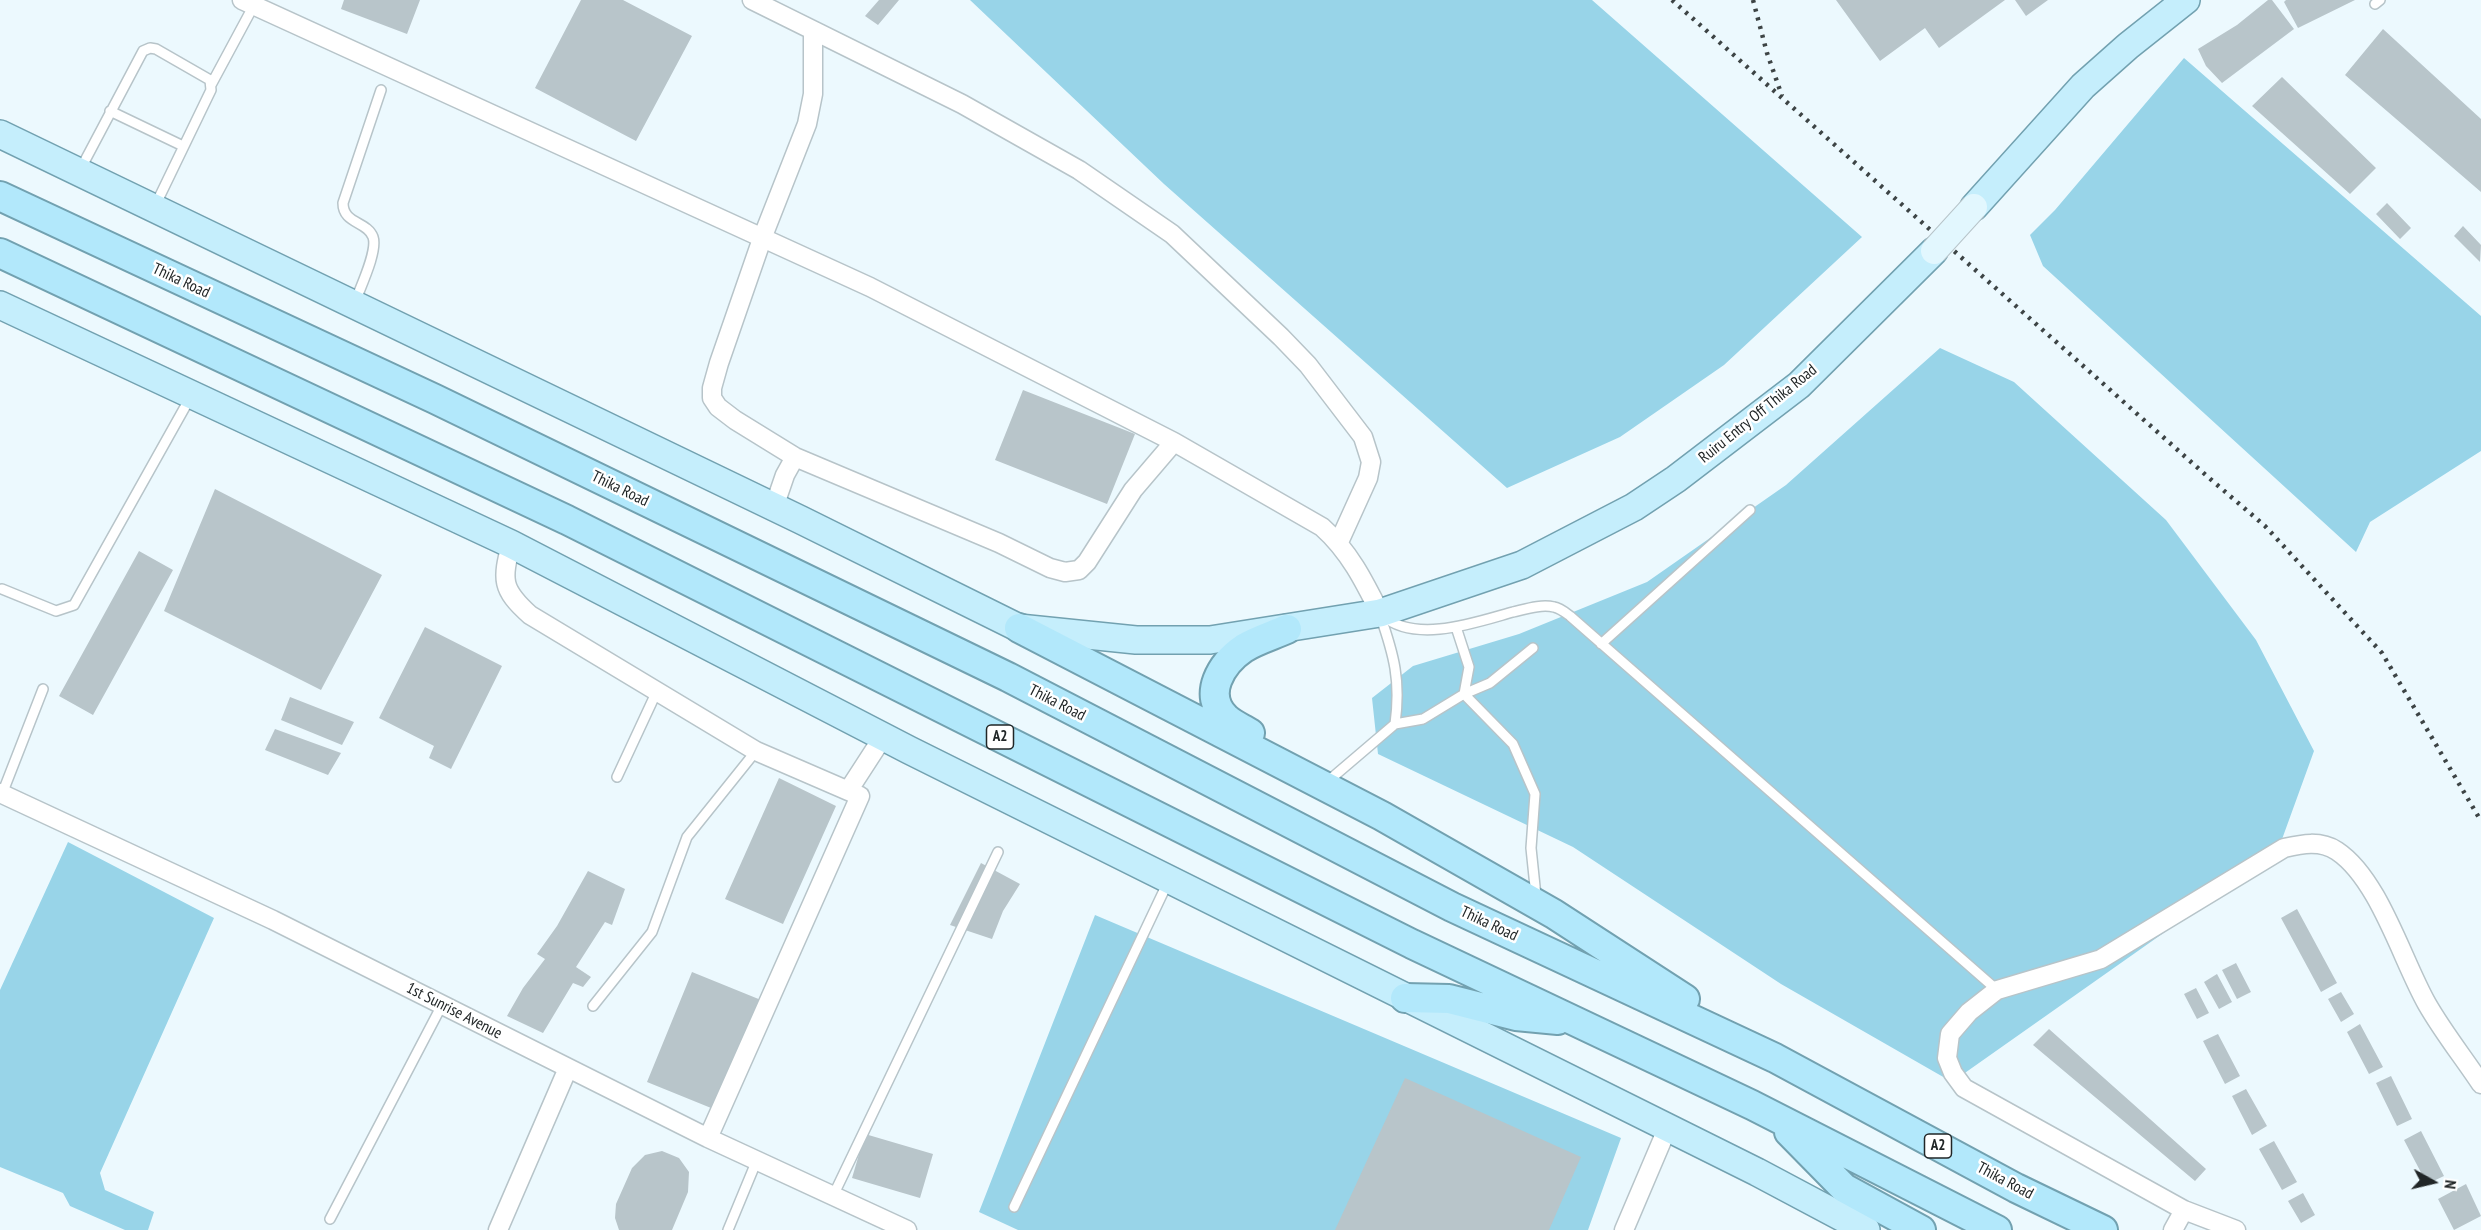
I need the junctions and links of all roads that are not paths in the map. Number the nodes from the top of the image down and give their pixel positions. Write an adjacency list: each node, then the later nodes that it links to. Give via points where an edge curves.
1 (752, 0): 4 (street)
2 (2186, 0): 12 (main road, Ruiru Entry Off Thika Road, via 2083,86)
3 (248, 3): 5 (lane); 14 (street)
4 (813, 32): 14 (street, via 813,94 807,124); 24 (street, via 962,104 1079,170 1172,234 1281,337 1349,417 1368,450 1368,478)
5 (211, 85): 7 (lane, via 210,80 150,48 143,51); 9 (lane)
6 (381, 90): 17 (lane, via 343,203 348,218 368,231 374,243)
7 (110, 111): 9 (lane); 10 (lane)
8 (0, 134): 10 (main road)
9 (183, 146): 13 (lane)
10 (79, 172): 13 (main road)
11 (0, 196): 52 (highway, Thika Road / A2, via 446,404 1008,677 1452,907)
12 (1974, 207): 15 (main road, Ruiru Entry Off Thika Road, bridge)
13 (153, 209): 17 (main road)
14 (763, 236): 20 (street); 21 (street, via 719,363 712,398 735,420)
15 (1934, 251): 27 (main road, Ruiru Entry Off Thika Road, via 1799,385 1634,507 1522,566)
16 (0, 253): 51 (highway, A2, via 567,520)
17 (354, 304): 22 (main road)
18 (0, 306): 19 (main road)
19 (191, 395): 25 (main road); 26 (lane, via 74,605 56,611)
20 (1174, 442): 21 (street, via 1133,490 1087,562 1079,570 1065,572); 24 (street, via 1322,527)
21 (795, 457): 22 (street)
22 (774, 507): 29 (main road)
23 (1750, 510): 31 (lane)
24 (1340, 542): 27 (street)
25 (511, 544): 34 (street, via 504,573 516,603); 37 (main road)
26 (2, 590)
27 (1380, 613): 28 (lane, via 1392,624 1412,628); 30 (main road, Ruiru Entry Off Thika Road); 36 (lane, via 1394,656 1398,699)
28 (1456, 627): 31 (lane, via 1538,606 1556,607); 35 (lane, via 1469,667)
29 (1019, 628): 30 (main road, Ruiru Entry Off Thika Road, via 1136,640 1210,640); 43 (highway)
30 (1287, 629): 40 (highway, via 1244,648 1220,671 1213,693 1226,718)
31 (1601, 644): 47 (lane)
32 (1533, 648): 35 (lane, via 1490,683)
33 (43, 689): 42 (lane)
34 (657, 691): 38 (street); 39 (lane)
35 (1464, 694): 36 (lane, via 1423,719); 46 (lane, via 1513,744 1535,794 1531,848)
36 (1395, 724): 40 (lane)
37 (884, 737): 41 (street); 45 (main road)
38 (756, 751): 41 (street); 50 (lane, via 687,837 652,932)
39 (617, 777)
40 (1327, 782): 43 (highway)
41 (848, 791): 57 (street, via 860,796)
42 (1, 793): 49 (street, 1st Sunrise Avenue, via 273,920)
43 (1382, 816): 46 (highway)
44 (998, 852): 59 (lane)
45 (1169, 880): 48 (main road); 60 (lane)
46 (1536, 905): 52 (highway)
47 (1997, 990): 54 (street, via 2101,959 2284,848 2309,842 2335,850 2373,893 2427,1004); 61 (street, via 1968,1011 1950,1034 1947,1058 1964,1088)
48 (1405, 998): 51 (highway, via 1449,999 1516,1016); 56 (main road)
49 (442, 1005): 53 (street, 1st Sunrise Avenue); 62 (lane)
50 (593, 1006)
51 (1575, 1022): 55 (highway, A2)
52 (1775, 1058): 70 (highway, Thika Road / A2, via 2016,1188)
53 (568, 1068): 57 (street, 1st Sunrise Avenue); 63 (street)
54 (2481, 1084)
55 (1771, 1115): 68 (highway, via 1844,1188); 69 (highway, A2)
56 (1667, 1129): 66 (street); 67 (main road)
57 (708, 1138): 58 (street, 1st Sunrise Avenue)
58 (757, 1160): 59 (street, 1st Sunrise Avenue); 64 (lane)
59 (833, 1196): 65 (street, 1st Sunrise Avenue)
60 (1014, 1207)
61 (2184, 1210): 71 (street); 72 (street)
62 (330, 1218)
63 (498, 1230)
64 (728, 1230)
65 (907, 1230)
66 (1623, 1230)
67 (1866, 1230)
68 (1921, 1230)
69 (1997, 1230)
70 (2103, 1230)
71 (2173, 1230)
72 (2236, 1230)

